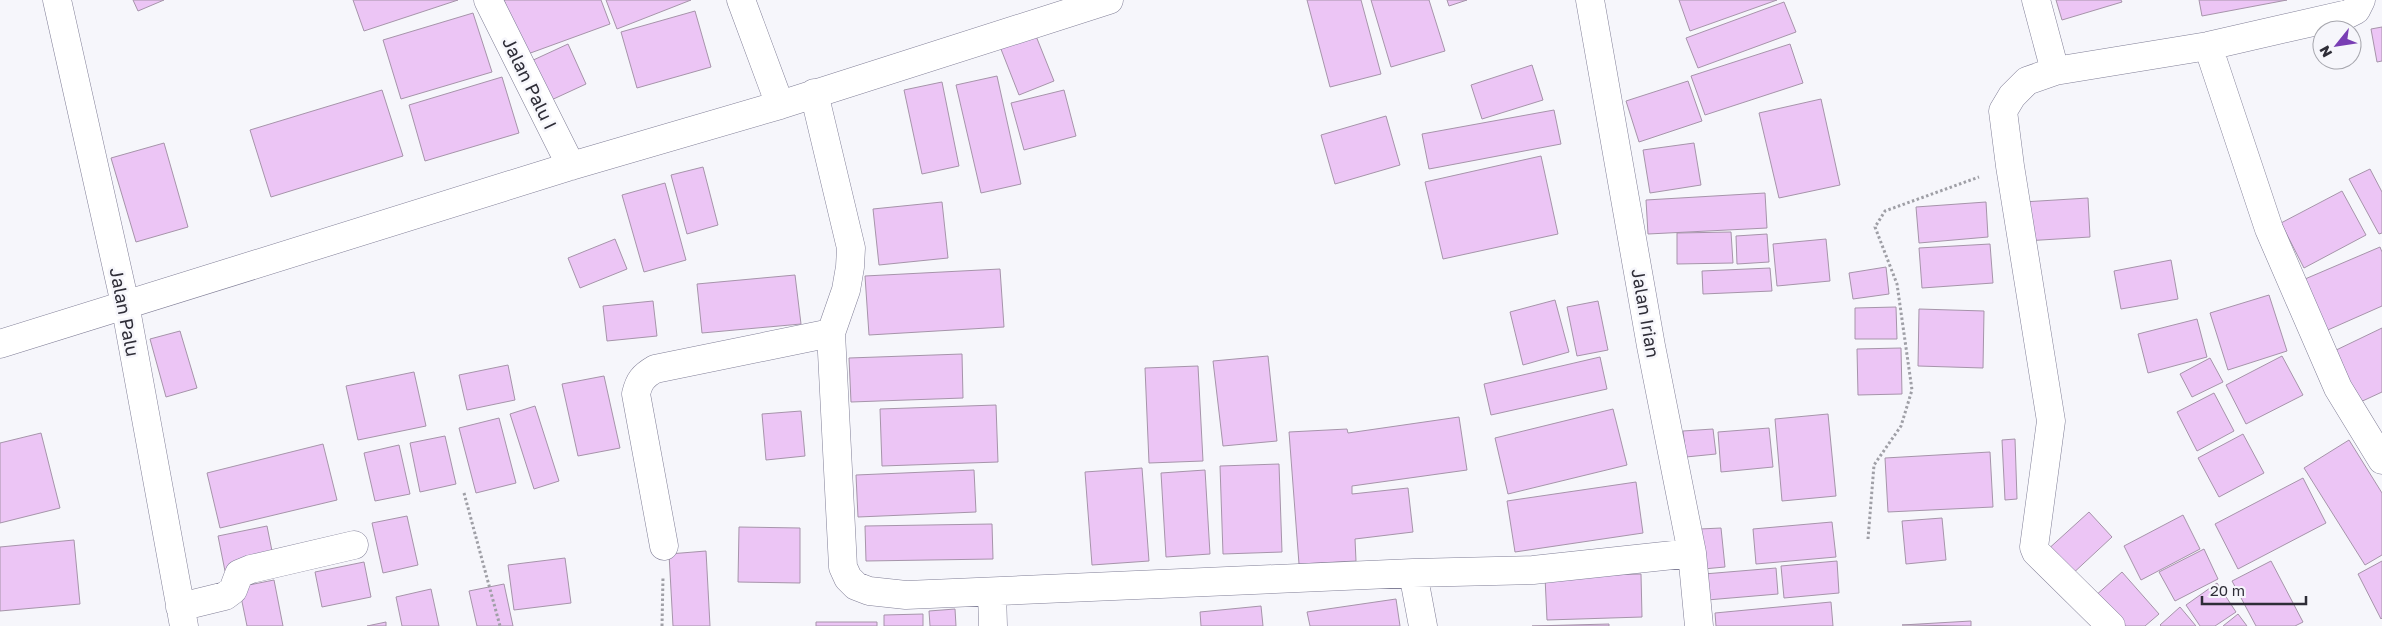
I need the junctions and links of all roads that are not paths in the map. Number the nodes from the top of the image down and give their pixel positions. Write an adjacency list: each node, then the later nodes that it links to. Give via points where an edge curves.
1 (57, 0): 13 (street, Jalan Palu)
2 (488, 0): 12 (street, Jalan Palu I)
3 (741, 0): 11 (street)
4 (1109, 0): 10 (street)
5 (1590, 0): 19 (street, Jalan Irian, via 1651,346)
6 (2036, 0): 9 (street)
7 (2361, 0): 8 (street, via 2356,10 2348,14)
8 (2208, 46): 9 (street); 16 (street, via 2269,230 2338,388)
9 (2055, 71): 26 (street, via 2027,82 2012,96 2003,111 2051,421 2034,547)
10 (814, 93): 11 (street); 14 (street, via 850,248 846,290)
11 (780, 105): 12 (street)
12 (571, 166): 13 (street)
13 (125, 304): 15 (street); 22 (street, Jalan Palu)
14 (831, 333): 18 (street, via 655,369 638,383 636,394); 21 (street, via 842,567 848,578 869,592 906,595)
15 (0, 344)
16 (2382, 460)
17 (354, 545): 22 (street, via 251,569 239,574 233,590 225,596)
18 (664, 546)
19 (1692, 553): 20 (street, via 1533,570); 25 (street, Jalan Irian)
20 (1413, 573): 21 (street); 24 (street)
21 (992, 593): 23 (street)
22 (182, 616)
23 (993, 626)
24 (1423, 626)
25 (1699, 626)
26 (2111, 626)

